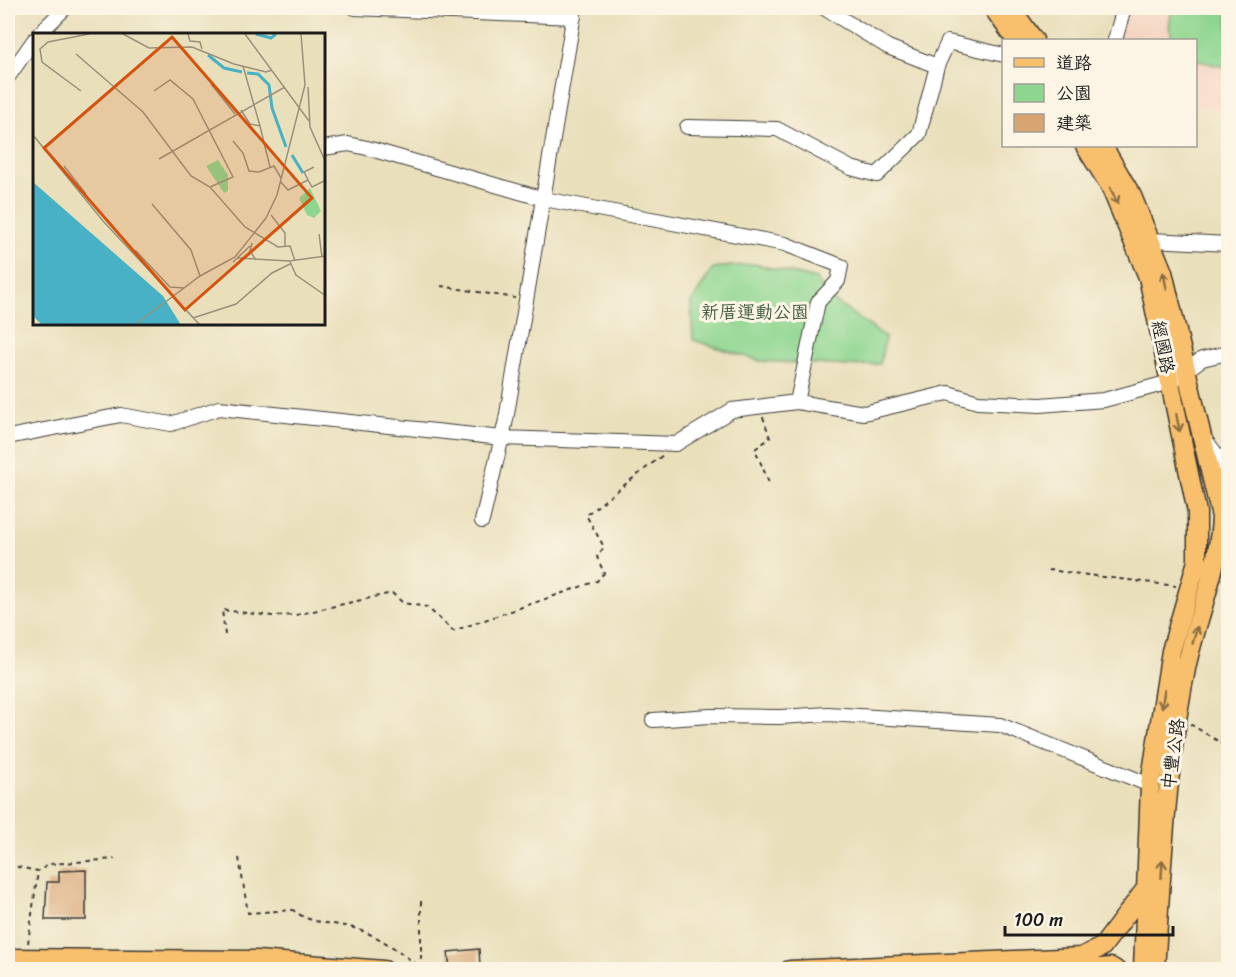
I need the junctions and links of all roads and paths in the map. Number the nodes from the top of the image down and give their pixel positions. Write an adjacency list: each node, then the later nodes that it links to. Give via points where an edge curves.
1 (65, 8): 8 (street)
2 (356, 8): 7 (street)
3 (824, 8): 14 (street, via 888,47)
4 (993, 8): 9 (main road)
5 (1011, 8): 10 (main road)
6 (1124, 8): 11 (street)
7 (575, 12): 20 (street)
8 (40, 33)
9 (1015, 39)
10 (1033, 39)
11 (1115, 39)
12 (33, 41): 15 (street)
13 (1002, 55): 14 (street, via 948,42)
14 (937, 66): 16 (street, via 919,134 877,175 851,168 777,129)
15 (8, 76)
16 (687, 127)
17 (326, 147): 20 (street, via 348,144 367,148)
18 (1086, 147): 26 (main road, 經國路, one-way to 26, via 1110,186 1148,277)
19 (1104, 147): 21 (main road, 經國路)
20 (544, 199): 24 (street); 27 (street, via 785,244 842,266 838,281 818,302)
21 (1152, 240): 22 (street); 26 (main road, 經國路, one-way to 21, via 1163,272)
22 (1228, 244)
23 (441, 286): 24 (path)
24 (527, 300): 31 (street)
25 (1228, 353): 26 (street, via 1202,359)
26 (1177, 377): 27 (street, via 1104,400 1040,405 978,402 948,393 864,414); 29 (main road, 經國路); 37 (main road, 經國路, one-way to 37, via 1197,512)
27 (797, 402): 28 (street)
28 (760, 407): 32 (street, via 732,410); 34 (path, via 770,438 755,448)
29 (1199, 432): 33 (street); 36 (main road, 經國路)
30 (8, 438): 31 (street, via 121,415 171,424 219,408)
31 (502, 438): 32 (street); 35 (street)
32 (676, 444): 40 (path, via 586,515 604,548 597,556 603,573 597,581 453,631 428,607 403,603 392,593 296,615 222,610)
33 (1228, 470)
34 (769, 483)
35 (482, 521)
36 (1224, 540): 37 (street); 41 (main road, 中豐公路, one-way to 36)
37 (1197, 561): 39 (main road, 中豐公路)
38 (1048, 570): 39 (path)
39 (1189, 588): 41 (main road, 中豐公路)
40 (225, 634)
41 (1178, 668): 42 (main road, 中豐公路); 45 (main road, 中豐公路, one-way to 45)
42 (1179, 717): 44 (path); 59 (main road, 中豐公路, one-way to 42, via 1166,805)
43 (653, 720): 45 (street, via 828,714 1000,725)
44 (1228, 747)
45 (1150, 785): 50 (main road, 中豐公路)
46 (239, 858): 54 (path, via 248,913 293,910 304,919 353,928 386,941)
47 (115, 859): 49 (path, via 50,864)
48 (8, 865): 49 (path)
49 (38, 871): 52 (path)
50 (1144, 891): 55 (main road, via 1102,947 1081,957); 58 (main road, 中豐公路)
51 (421, 900): 54 (path)
52 (16, 958): 53 (main road, via 257,960)
53 (384, 969)
54 (421, 969)
55 (789, 969)
56 (1078, 969): 57 (main road)
57 (1116, 969)
58 (1143, 969)
59 (1155, 969)

